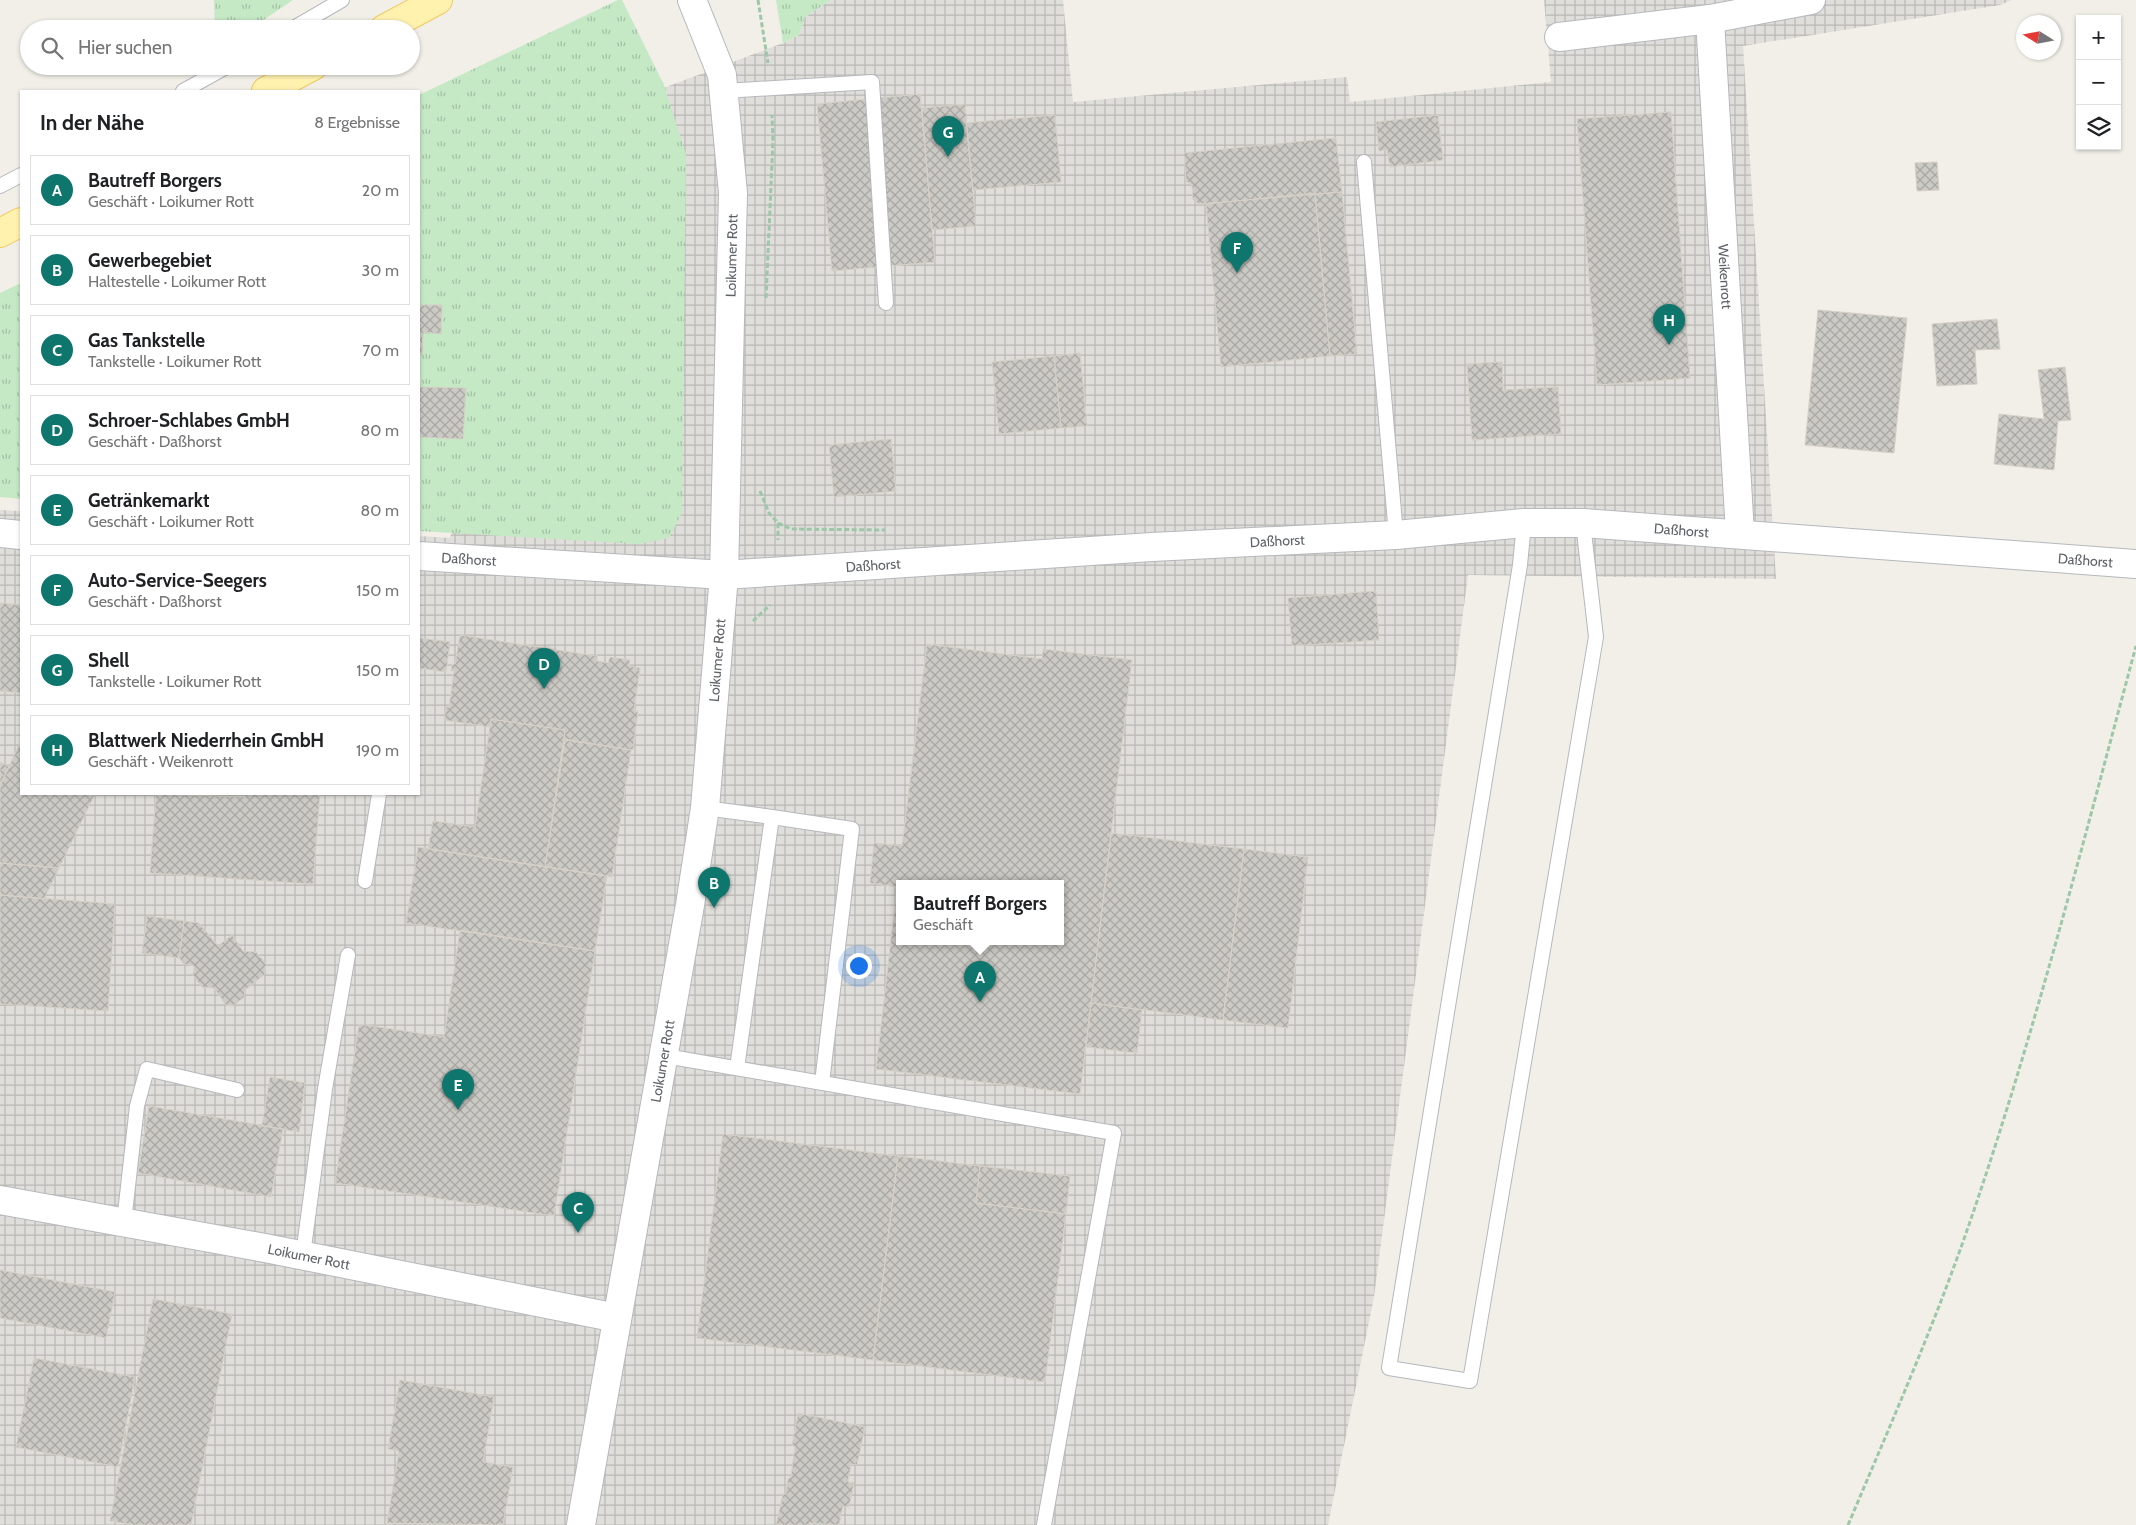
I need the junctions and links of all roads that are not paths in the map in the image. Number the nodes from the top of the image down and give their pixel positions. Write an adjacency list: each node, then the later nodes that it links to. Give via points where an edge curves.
1 (342, 0): 6 (lane)
2 (438, 0): 7 (main road)
3 (692, 0): 13 (street, Loikumer Rott, via 722,75)
4 (1811, 0): 5 (street)
5 (1710, 19): 8 (street); 23 (street, Weikenrott)
6 (308, 20)
7 (401, 20)
8 (1559, 37)
9 (212, 75): 11 (lane)
10 (296, 75): 12 (main road)
11 (186, 90)
12 (268, 90)
13 (724, 92): 19 (lane, via 872,82); 28 (street, Loikumer Rott, via 733,193)
14 (1364, 162): 25 (lane)
15 (20, 176): 16 (lane)
16 (0, 186)
17 (20, 223): 18 (main road)
18 (0, 233)
19 (886, 303)
20 (1524, 523): 21 (street, Daßhorst); 21 (lane, via 1520,565 1389,1368 1470,1381 1596,637); 25 (street, Daßhorst)
21 (1583, 523): 23 (street, Daßhorst)
22 (0, 534): 24 (street)
23 (1740, 534): 27 (street, Daßhorst)
24 (20, 535)
25 (1396, 535): 28 (street, Daßhorst, via 1152,547)
26 (420, 556): 28 (street, Daßhorst)
27 (2136, 564)
28 (724, 575): 30 (street, Loikumer Rott)
29 (379, 795): 32 (lane)
30 (705, 808): 31 (lane); 34 (street, Loikumer Rott)
31 (772, 817): 35 (lane); 36 (lane, via 852,829)
32 (365, 881)
33 (348, 955): 40 (lane, via 325,1089)
34 (665, 1056): 35 (lane); 41 (street, Loikumer Rott)
35 (737, 1068): 36 (lane)
36 (822, 1083): 43 (lane, via 1114,1133)
37 (237, 1090): 39 (lane, via 147,1069 137,1106)
38 (0, 1200): 39 (street, Loikumer Rott)
39 (124, 1222): 40 (street, Loikumer Rott)
40 (303, 1255): 41 (street, Loikumer Rott)
41 (617, 1318): 42 (street, Loikumer Rott)
42 (581, 1525)
43 (1044, 1525)

